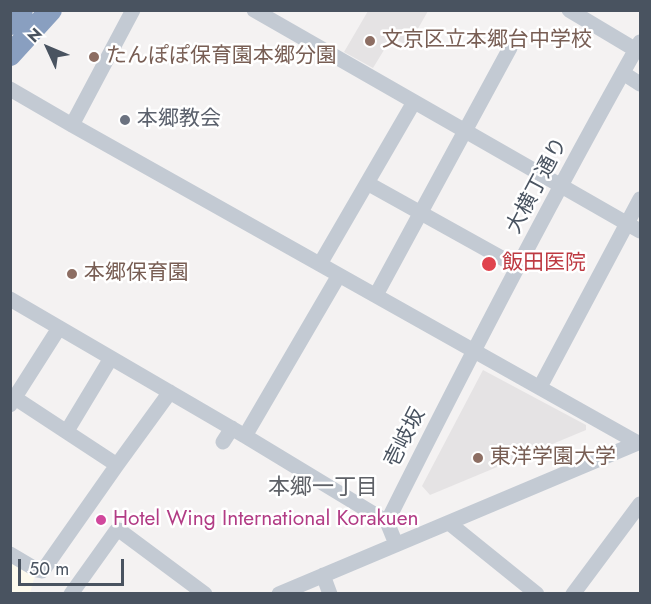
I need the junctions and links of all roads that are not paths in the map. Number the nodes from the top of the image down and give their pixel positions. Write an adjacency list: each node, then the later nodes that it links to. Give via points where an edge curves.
1 (22, 10): 6 (highway)
2 (51, 10): 9 (highway)
3 (133, 10): 14 (street)
4 (254, 10): 13 (street)
5 (569, 10): 7 (street)
6 (10, 24)
7 (638, 46): 10 (street, 大横丁通り)
8 (510, 48): 15 (street)
9 (10, 55)
10 (623, 74): 11 (street); 17 (street, 大横丁通り)
11 (640, 84)
12 (10, 89): 14 (street)
13 (414, 102): 15 (street); 16 (street)
14 (72, 125): 21 (street)
15 (465, 132): 17 (street); 19 (street)
16 (367, 183): 19 (street); 21 (street)
17 (561, 186): 20 (street); 22 (street, 大横丁通り)
18 (640, 199): 20 (street)
19 (421, 213): 22 (street); 24 (street)
20 (634, 227): 29 (street)
21 (320, 264): 23 (street)
22 (518, 267): 27 (street, 大横丁通り)
23 (339, 274): 24 (street); 34 (street)
24 (376, 296): 27 (street)
25 (10, 299): 26 (street)
26 (59, 328): 28 (street); 31 (street)
27 (474, 350): 29 (street); 39 (street, 壱岐坂)
28 (111, 358): 30 (street); 33 (street)
29 (540, 387): 36 (street)
30 (170, 392): 32 (street); 37 (street)
31 (13, 402): 33 (street)
32 (232, 428): 34 (street); 35 (street)
33 (67, 431): 37 (street)
34 (245, 436): 39 (street)
35 (223, 442)
36 (639, 442): 40 (street)
37 (117, 465): 42 (street, via 42,571)
38 (640, 504): 49 (street)
39 (387, 522): 41 (street)
40 (449, 523): 41 (street); 48 (street)
41 (396, 544): 43 (street)
42 (10, 554)
43 (323, 575): 46 (street); 47 (street)
44 (71, 594): 45 (street, via 118,530)
45 (205, 594)
46 (279, 594)
47 (330, 594)
48 (537, 594)
49 (573, 594)

